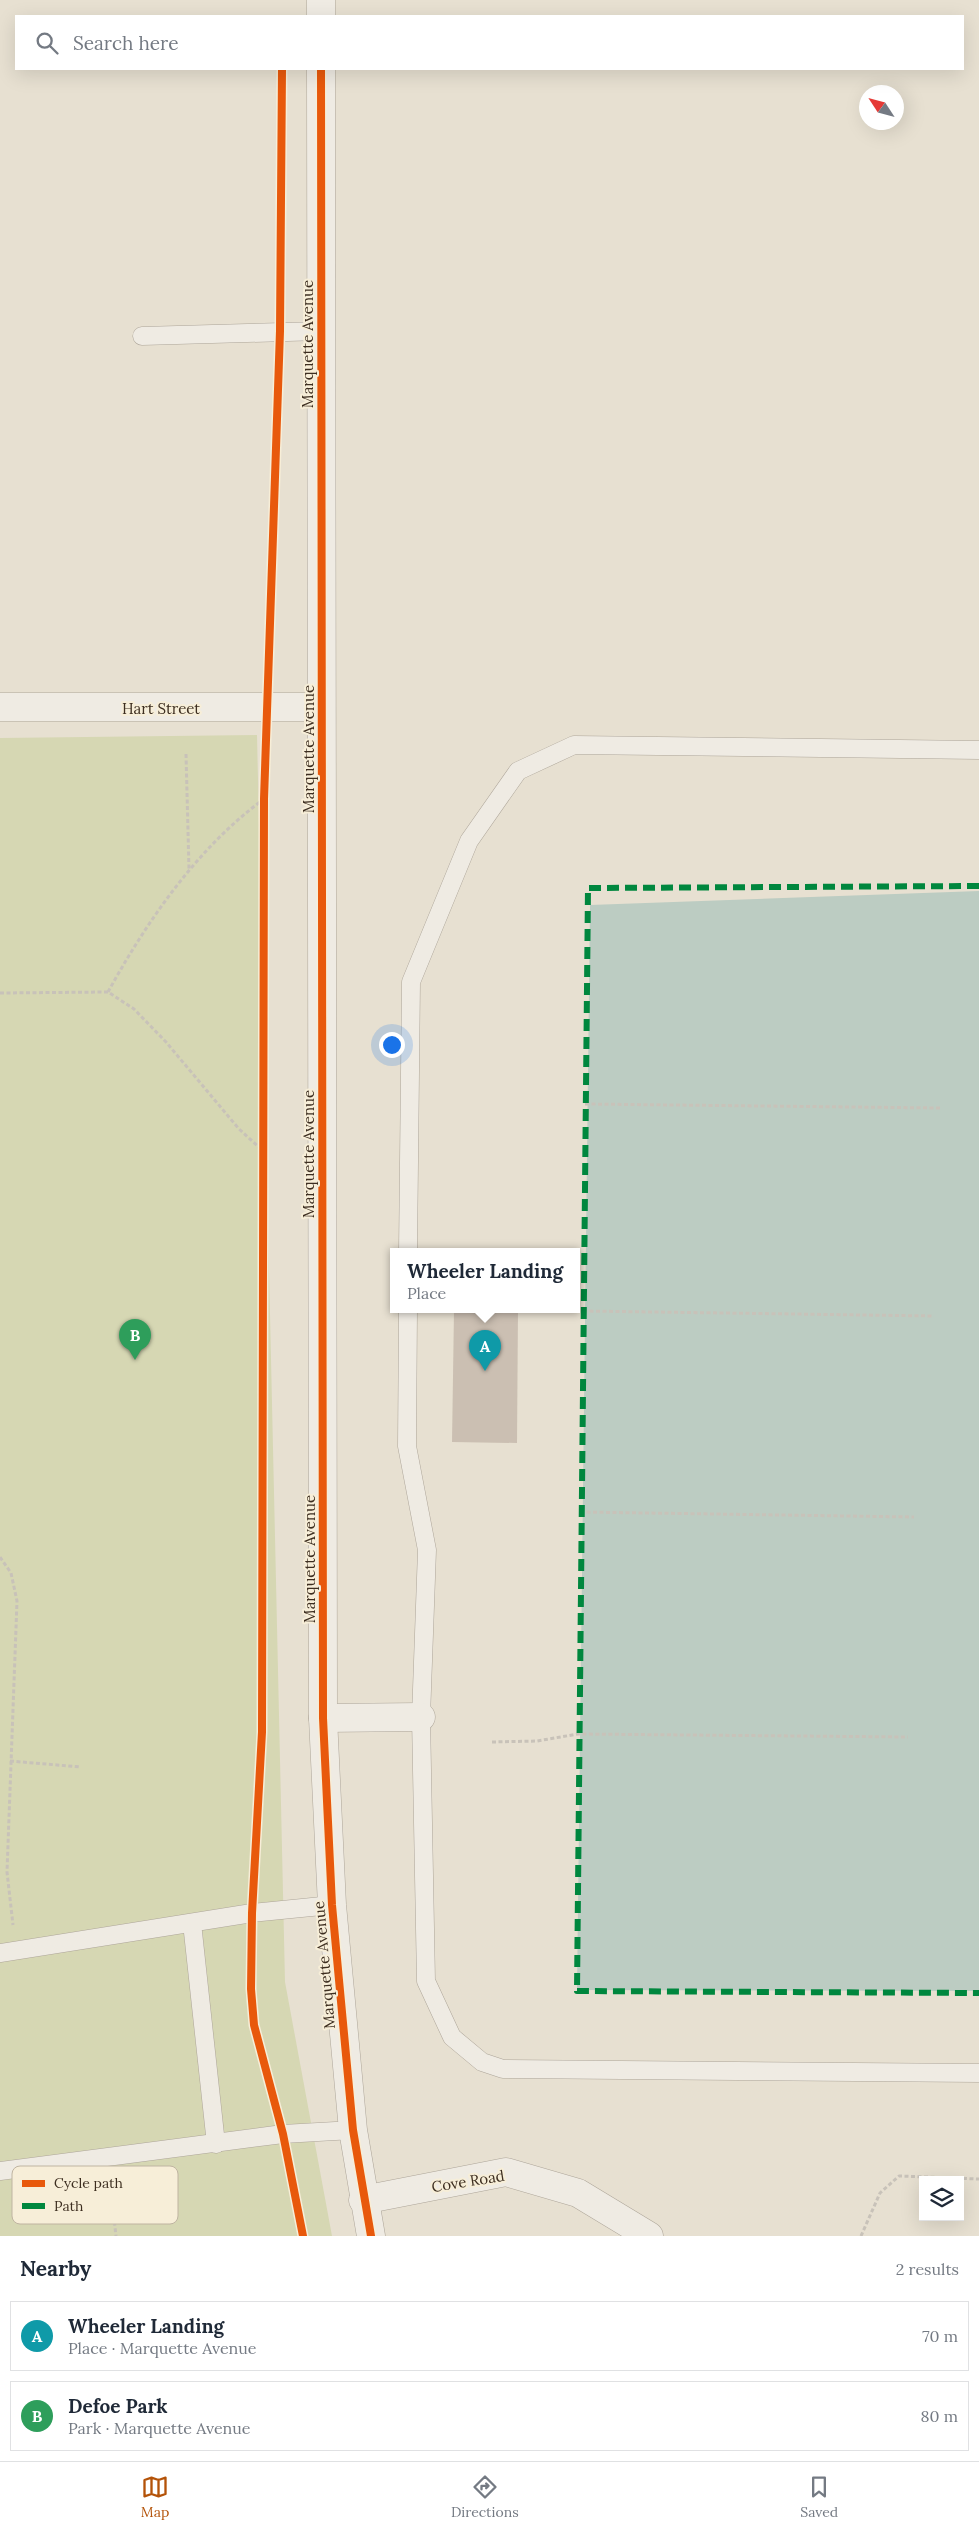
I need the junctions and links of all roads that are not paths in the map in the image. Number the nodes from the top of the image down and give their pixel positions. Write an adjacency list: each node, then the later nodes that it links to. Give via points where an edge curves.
1 (321, 0): 2 (street)
2 (321, 15)
3 (321, 70): 4 (street, Marquette Avenue)
4 (321, 331): 5 (lane); 7 (street, Marquette Avenue)
5 (142, 336)
6 (0, 707): 7 (street, Hart Street)
7 (321, 707): 12 (street, Marquette Avenue)
8 (979, 750): 9 (lane, via 574,745 518,771 469,841 411,982)
9 (408, 1248)
10 (408, 1313): 11 (lane, via 407,1446 427,1550)
11 (420, 1717): 12 (street); 16 (lane, via 426,1981 452,2037 482,2062 503,2069)
12 (323, 1718): 13 (street, Marquette Avenue)
13 (332, 1905): 14 (lane); 17 (street, Marquette Avenue)
14 (192, 1923): 15 (lane); 18 (lane)
15 (8, 1951)
16 (979, 2073)
17 (352, 2130): 18 (lane, via 283,2134); 20 (street, Marquette Avenue)
18 (216, 2144): 19 (lane)
19 (41, 2166)
20 (363, 2200): 21 (street, Marquette Avenue); 22 (street, Cove Road, via 506,2172 578,2193)
21 (371, 2236)
22 (649, 2236)

